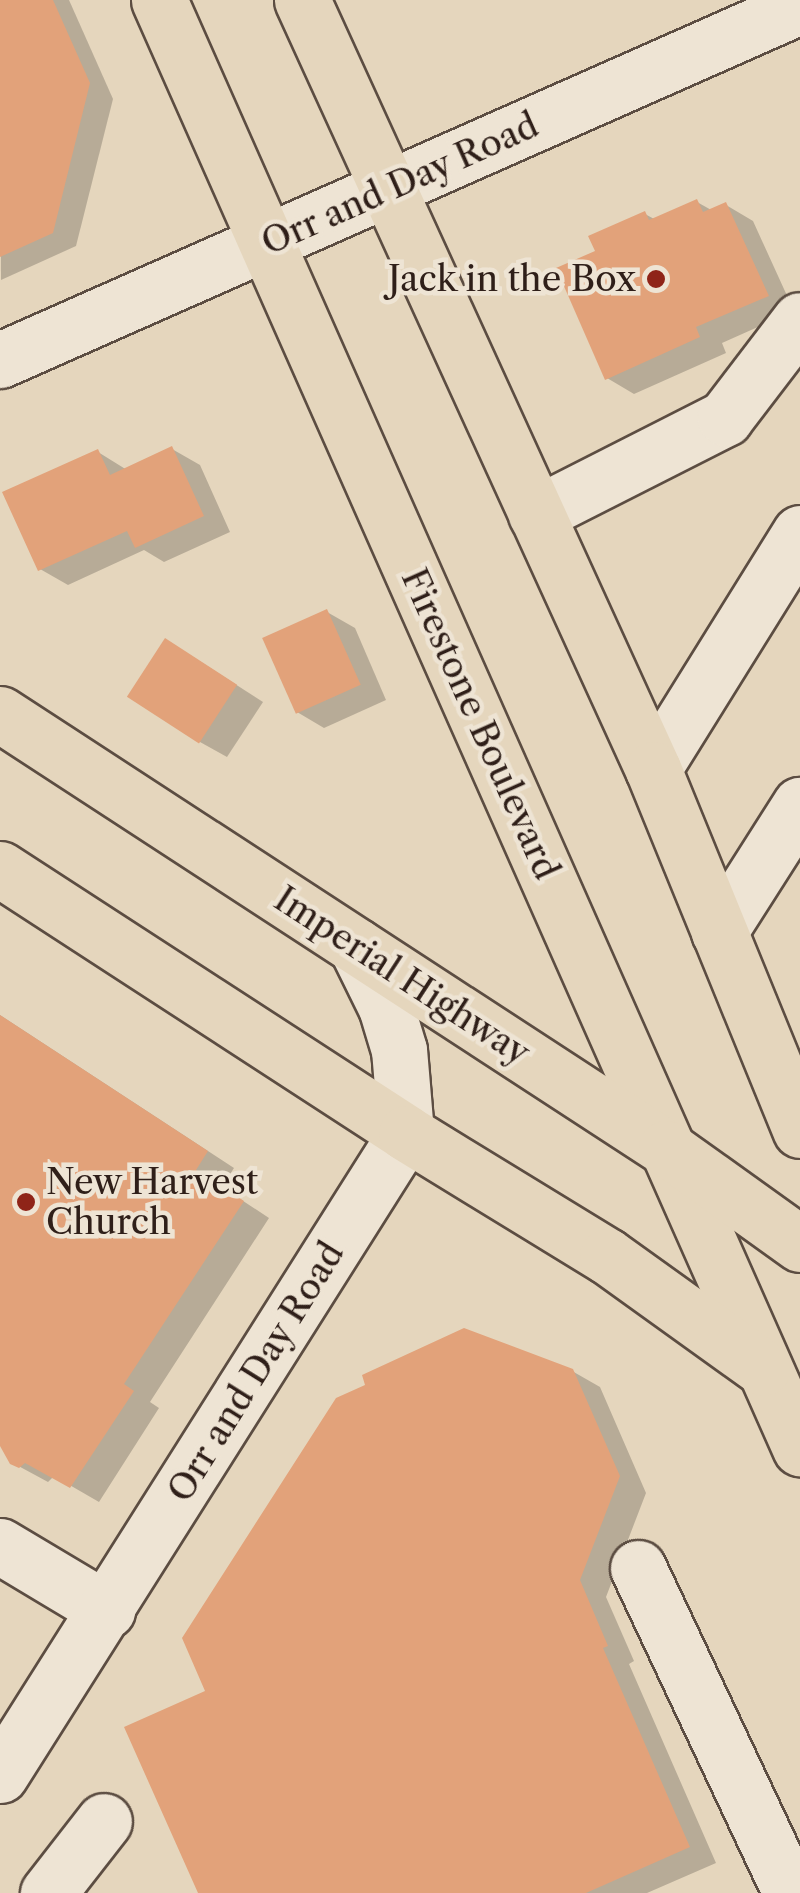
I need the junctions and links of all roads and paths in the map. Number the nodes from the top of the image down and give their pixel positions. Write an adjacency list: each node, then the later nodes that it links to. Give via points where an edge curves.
1 (159, 0): 5 (main road, Firestone Boulevard)
2 (302, 0): 4 (main road)
3 (800, 6): 4 (street, Orr and Day Road)
4 (388, 191): 5 (street, Orr and Day Road); 8 (main road)
5 (270, 241): 7 (street, Orr and Day Road); 18 (main road, Firestone Boulevard)
6 (800, 320): 8 (street, via 725,418)
7 (0, 360)
8 (536, 514): 11 (main road)
9 (800, 534): 11 (street)
10 (0, 714): 15 (main road, Imperial Highway)
11 (653, 769): 14 (main road)
12 (800, 805): 14 (street)
13 (0, 869): 17 (main road)
14 (719, 932): 16 (main road)
15 (356, 946): 17 (street, via 398,1050); 18 (main road, Imperial Highway)
16 (800, 1130)
17 (406, 1133): 20 (main road, via 607,1256); 24 (street, Orr and Day Road)
18 (666, 1148): 19 (main road, Imperial Highway); 20 (main road, Firestone Boulevard)
19 (800, 1244)
20 (782, 1380): 21 (main road, Firestone Boulevard)
21 (800, 1448)
22 (0, 1546): 24 (street)
23 (638, 1568): 28 (street)
24 (106, 1610): 25 (street, Orr and Day Road)
25 (0, 1775)
26 (104, 1821): 27 (street)
27 (48, 1893)
28 (791, 1893)

